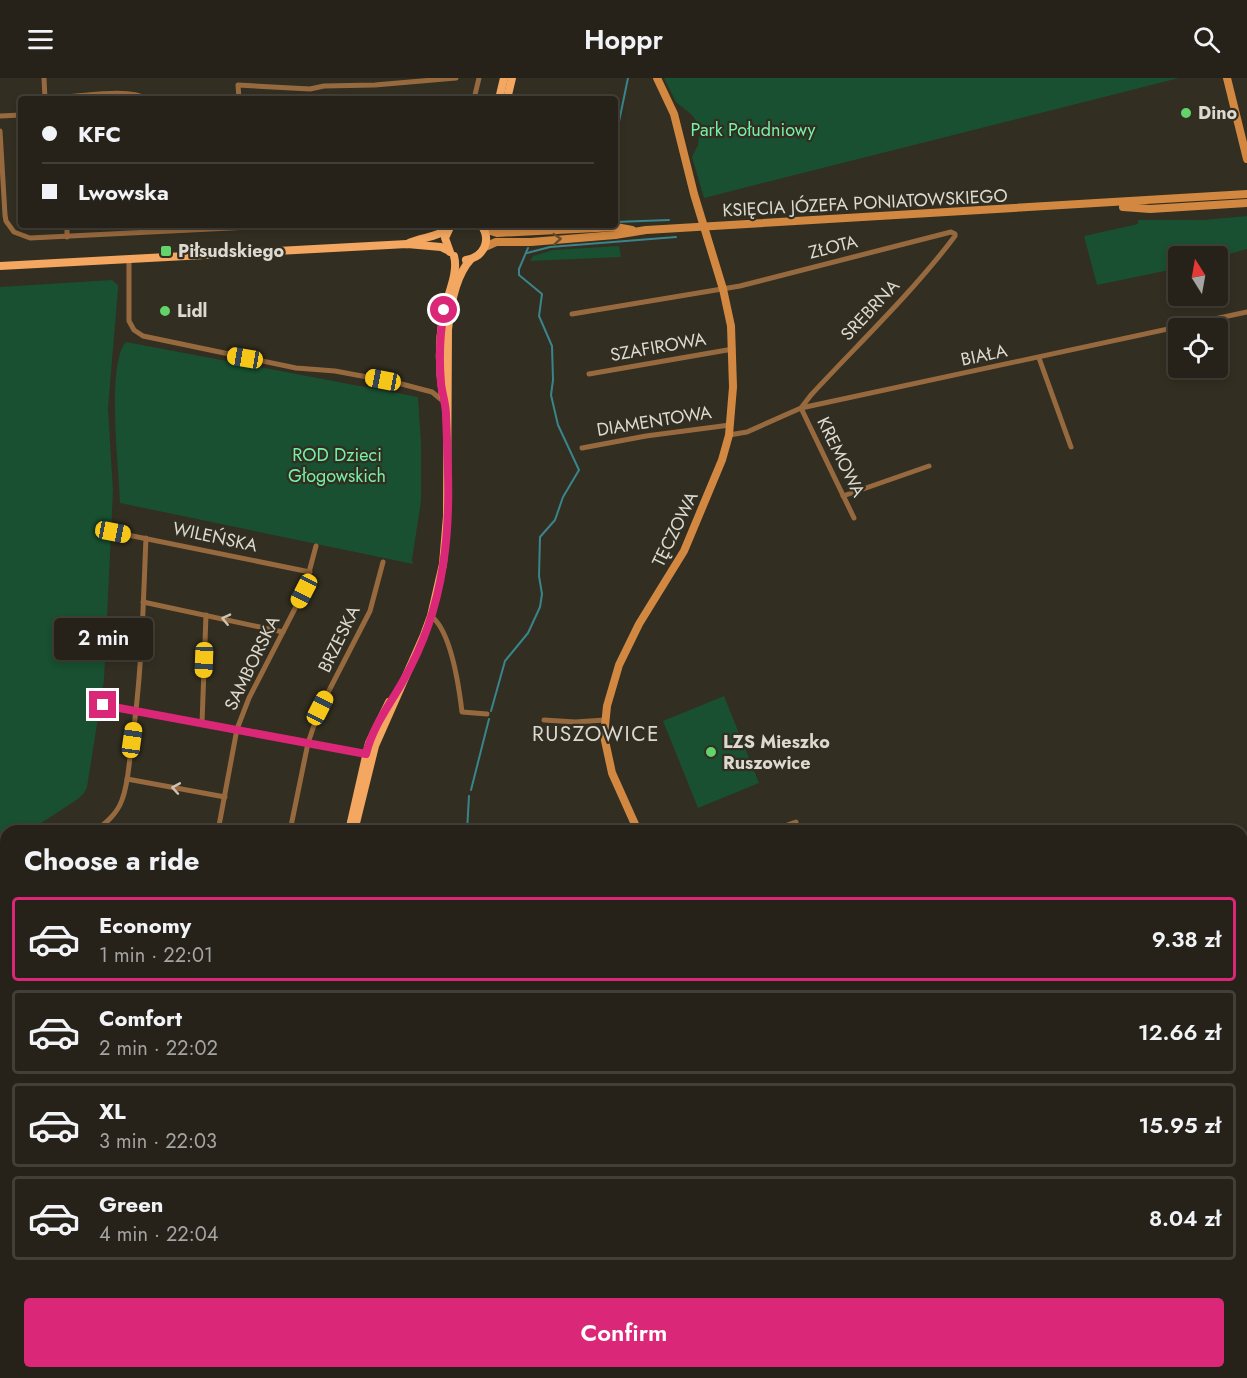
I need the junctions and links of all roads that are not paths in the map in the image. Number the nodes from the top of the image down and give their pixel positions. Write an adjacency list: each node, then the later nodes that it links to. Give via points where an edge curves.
1 (44, 78): 8 (street)
2 (456, 78): 11 (street, via 315,88 238,85)
3 (479, 78): 12 (street)
4 (504, 78): 13 (main road)
5 (512, 78): 14 (main road)
6 (657, 78): 23 (main road, TĘCZOWA, via 672,107)
7 (1227, 78): 18 (main road)
8 (45, 96)
9 (85, 96): 10 (street)
10 (142, 96)
11 (239, 96)
12 (475, 96)
13 (500, 96)
14 (508, 96)
15 (18, 115): 16 (street)
16 (0, 116)
17 (0, 131): 33 (street, via 6,221 22,237)
18 (1247, 159)
19 (1247, 194): 21 (main road, KSIĘCIA JÓZEFA PONIATOWSKIEGO)
20 (1247, 203): 21 (main road, KSIĘCIA JÓZEFA PONIATOWSKIEGO, via 1150,209)
21 (1098, 205): 23 (main road, KSIĘCIA JÓZEFA PONIATOWSKIEGO)
22 (618, 227): 31 (main road, KSIĘCIA JÓZEFA PONIATOWSKIEGO)
23 (703, 227): 31 (main road, KSIĘCIA JÓZEFA PONIATOWSKIEGO); 40 (main road, TĘCZOWA)
24 (67, 228): 33 (street)
25 (213, 228): 33 (street)
26 (448, 228): 34 (main road)
27 (450, 228): 36 (main road, via 445,238)
28 (482, 228): 35 (main road)
29 (484, 228): 30 (main road, KSIĘCIA JÓZEFA PONIATOWSKIEGO, via 497,233)
30 (596, 228)
31 (634, 231): 35 (main road, KSIĘCIA JÓZEFA PONIATOWSKIEGO, one-way to 31, via 496,242)
32 (951, 232): 40 (street, ZŁOTA); 50 (street, SREBRNA, via 955,236 947,248)
33 (67, 237)
34 (407, 244): 36 (main road, via 441,247); 37 (main road)
35 (485, 248): 38 (main road)
36 (451, 253): 38 (main road); 47 (main road, via 455,267 442,327)
37 (129, 259): 39 (main road); 48 (street, via 129,321 143,336)
38 (471, 259): 46 (main road, via 462,273 450,315)
39 (1, 265)
40 (723, 289): 42 (street, ZŁOTA); 43 (main road, TĘCZOWA)
41 (1247, 312): 44 (street, BIAŁA)
42 (572, 314)
43 (733, 349): 45 (street, SZAFIROWA); 52 (main road, TĘCZOWA)
44 (1040, 358): 50 (street, BIAŁA); 54 (street)
45 (589, 374)
46 (447, 375): 47 (street); 51 (main road)
47 (442, 386): 48 (street); 49 (main road)
48 (432, 392): 49 (street)
49 (444, 402): 51 (main road)
50 (801, 408): 53 (street, BIAŁA, via 747,432); 57 (street, KREMOWA)
51 (446, 411): 66 (main road, via 446,540)
52 (730, 425): 53 (main road, TĘCZOWA); 55 (street, DIAMENTOWA)
53 (729, 435): 72 (main road, TĘCZOWA, via 684,551 619,665)
54 (1071, 447)
55 (582, 448)
56 (929, 466): 57 (street)
57 (843, 496): 58 (street, KREMOWA)
58 (854, 518)
59 (113, 532): 60 (street, WILEŃSKA)
60 (146, 538): 63 (street, WILEŃSKA); 64 (street)
61 (316, 546): 63 (street, SAMBORSKA)
62 (383, 562): 75 (street, BRZESKA, via 370,612 320,708)
63 (310, 572): 67 (street, SAMBORSKA)
64 (143, 602): 65 (street); 69 (street)
65 (206, 615): 67 (street, one-way to 65); 73 (street)
66 (431, 616): 70 (street, via 441,626 451,656 462,712); 76 (main road, via 402,682 378,721)
67 (283, 632): 74 (street, SAMBORSKA)
68 (103, 705): 69 (street)
69 (136, 712): 73 (street); 77 (street)
70 (487, 714)
71 (544, 720): 72 (street)
72 (604, 720): 85 (main road, TĘCZOWA, via 613,777)
73 (202, 723): 74 (street)
74 (237, 729): 75 (street); 78 (street, SAMBORSKA)
75 (308, 743): 76 (street); 82 (street, BRZESKA)
76 (369, 755): 83 (main road); 84 (main road)
77 (127, 779): 78 (street, one-way to 77); 80 (street, via 117,810)
78 (225, 797): 81 (street, SAMBORSKA)
79 (796, 822): 86 (street)
80 (104, 825)
81 (219, 825)
82 (291, 825)
83 (351, 825)
84 (355, 825)
85 (635, 825)
86 (787, 825)

